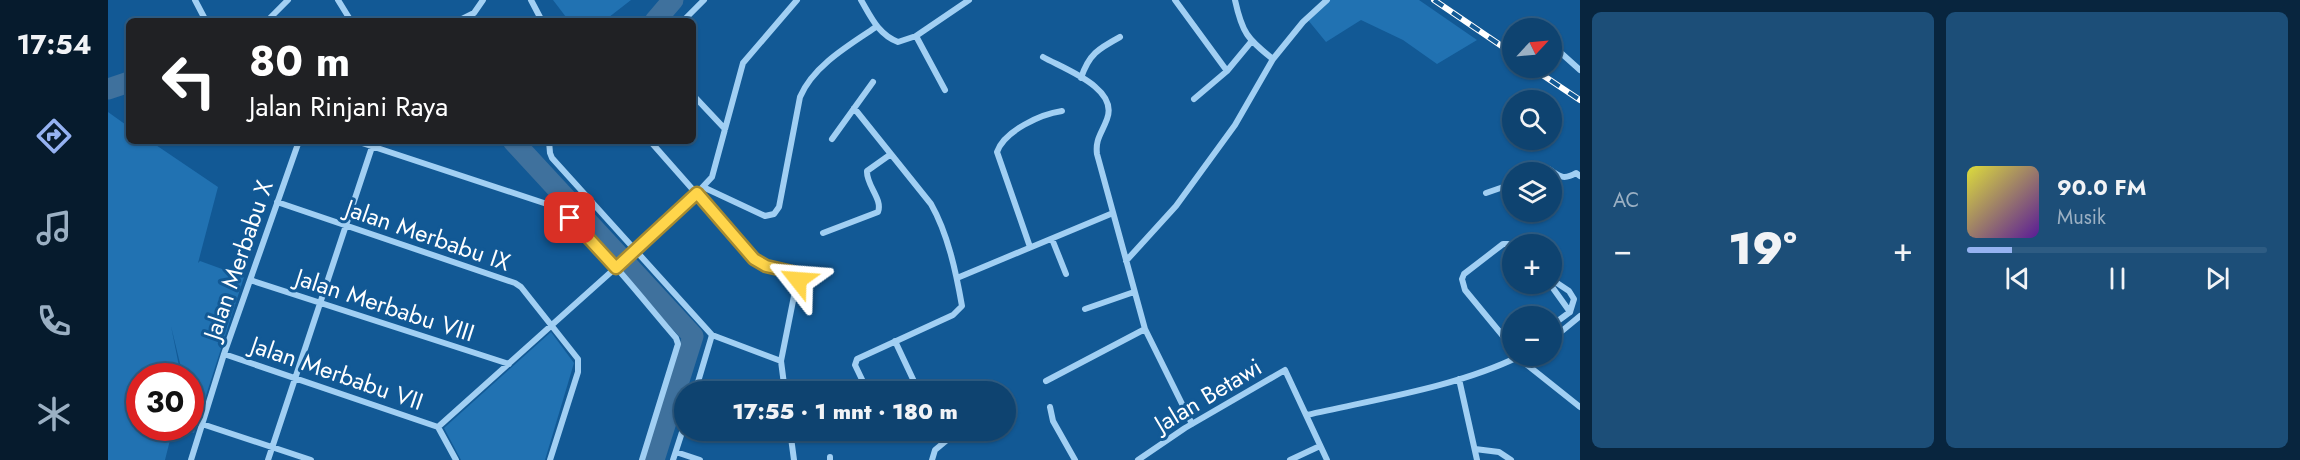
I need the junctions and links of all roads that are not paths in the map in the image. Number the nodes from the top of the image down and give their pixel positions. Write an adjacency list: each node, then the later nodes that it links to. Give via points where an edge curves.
1 (195, 0): 13 (street)
2 (288, 0): 14 (street)
3 (338, 0): 15 (street)
4 (483, 0): 16 (street, via 474,13)
5 (531, 0): 17 (street)
6 (704, 0): 18 (street)
7 (797, 0): 35 (street, via 743,63)
8 (861, 0): 19 (street)
9 (969, 0): 20 (street)
10 (1175, 0): 27 (street)
11 (1235, 0): 22 (street)
12 (1327, 0): 25 (street)
13 (204, 18)
14 (270, 18)
15 (349, 18)
16 (464, 18)
17 (540, 18)
18 (686, 18)
19 (876, 27): 20 (street, via 898,42); 45 (street, via 848,46 805,86 779,207 774,214 765,216)
20 (916, 36): 30 (street)
21 (1120, 37): 28 (street, via 1092,54)
22 (1251, 42): 25 (street); 27 (street)
23 (1562, 54): 26 (street)
24 (1042, 57): 28 (street)
25 (1273, 59): 57 (street, via 1235,125 1183,196)
26 (1580, 70)
27 (1227, 71): 32 (street)
28 (1081, 78): 50 (street, via 1101,90 1109,105 1096,144)
29 (873, 82): 33 (street)
30 (945, 90)
31 (696, 98): 35 (street)
32 (1194, 99)
33 (854, 108): 36 (street); 42 (street)
34 (1062, 111): 55 (street, via 1047,113 1024,125 997,152)
35 (725, 129): 45 (street, via 712,177)
36 (832, 139)
37 (298, 144): 49 (street, Jalan Merbabu X)
38 (364, 144): 41 (street)
39 (549, 144): 56 (street, via 552,158)
40 (653, 144): 47 (street)
41 (372, 147): 51 (street); 58 (street, via 556,207)
42 (891, 154): 52 (street, via 867,171 878,212); 60 (street, via 938,216)
43 (1580, 176): 44 (street, via 1576,173)
44 (1562, 178)
45 (703, 187): 47 (street)
46 (1502, 187): 48 (street)
47 (697, 193): 56 (street); 77 (street, via 754,259 798,276)
48 (1486, 193)
49 (277, 202): 51 (street, Jalan Merbabu IX); 61 (street, Jalan Merbabu X)
50 (1113, 213): 53 (street); 57 (street)
51 (346, 226): 65 (street); 70 (street, Jalan Merbabu IX, via 515,283)
52 (823, 233)
53 (1052, 239): 55 (street); 59 (street)
54 (1502, 245): 73 (street, via 1462,279 1465,290)
55 (1030, 247): 60 (street)
56 (632, 253): 58 (street); 74 (street)
57 (1126, 261): 63 (street)
58 (617, 266): 70 (street); 108 (street, via 678,344)
59 (1066, 274)
60 (957, 278): 75 (street, via 962,306 957,313)
61 (250, 280): 65 (street, Jalan Merbabu VIII); 76 (street, Jalan Merbabu X)
62 (1562, 286): 67 (street, via 1574,299)
63 (1134, 292): 66 (street); 71 (street)
64 (1557, 294): 67 (street)
65 (321, 303): 78 (street, Jalan Merbabu VIII); 82 (street)
66 (1085, 309)
67 (1570, 312): 68 (street)
68 (1562, 318)
69 (1579, 320): 72 (street)
70 (552, 325): 78 (street); 107 (street, Jalan Merbabu IX, via 579,364)
71 (1145, 329): 87 (street); 92 (street)
72 (1562, 332)
73 (1502, 333)
74 (712, 335): 77 (street); 83 (street)
75 (895, 341): 85 (street, via 855,361); 86 (street)
76 (224, 354): 82 (street, Jalan Merbabu VII); 91 (street, Jalan Merbabu X)
77 (781, 361): 84 (street)
78 (509, 364): 94 (street)
79 (1502, 364): 81 (street)
80 (1529, 366): 89 (street)
81 (1459, 379): 90 (street); 101 (street)
82 (297, 380): 94 (street, Jalan Merbabu VII); 100 (street)
83 (698, 381)
84 (784, 381)
85 (863, 381)
86 (915, 381)
87 (1046, 381)
88 (1050, 406): 113 (street, via 1053,421)
89 (1580, 407)
90 (1307, 415): 92 (street, Jalan Betawi, via 1285,370); 99 (street, Jalan Betawi)
91 (204, 418)
92 (1192, 424): 114 (street, Jalan Betawi)
93 (204, 425): 100 (street)
94 (438, 427): 106 (street)
95 (197, 441): 103 (street, Jalan Merbabu X)
96 (679, 441): 102 (street)
97 (791, 441): 111 (street)
98 (946, 441): 112 (street, via 935,450)
99 (1320, 446): 115 (street); 116 (street, Jalan Betawi)
100 (272, 448): 104 (street); 105 (street)
101 (1475, 449): 117 (street); 118 (street, via 1498,452)
102 (676, 452): 109 (street); 110 (street)
103 (191, 460)
104 (268, 460)
105 (311, 460)
106 (456, 460)
107 (550, 460)
108 (642, 460)
109 (673, 460)
110 (700, 460)
111 (794, 460)
112 (932, 460)
113 (1075, 460)
114 (1138, 460)
115 (1290, 460)
116 (1326, 460)
117 (1477, 460)
118 (1511, 460)

